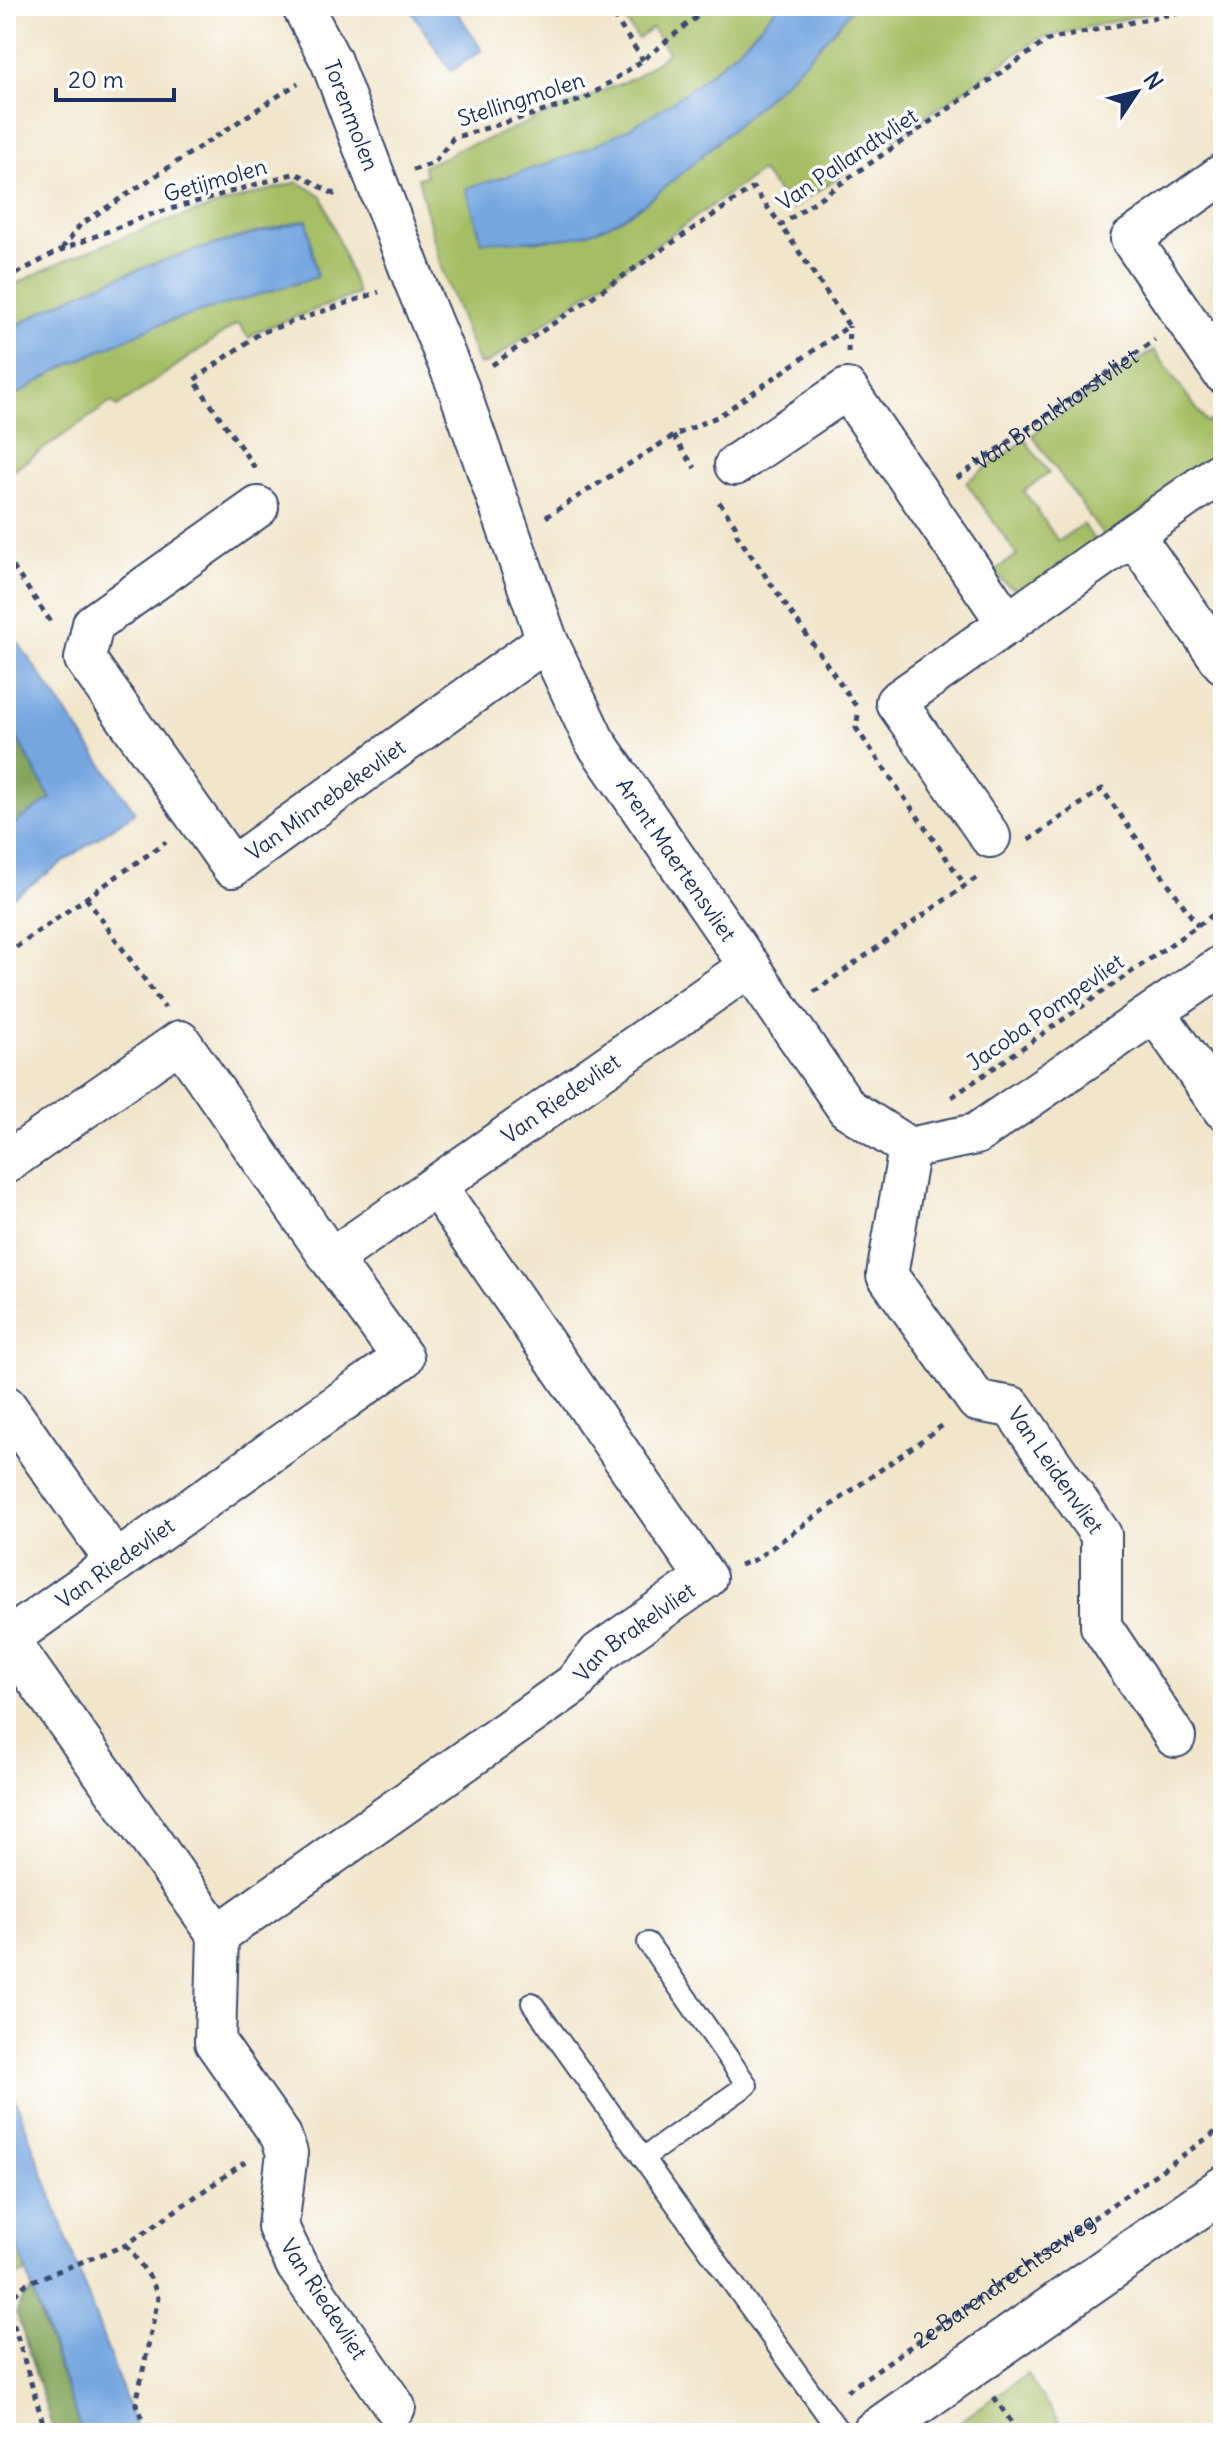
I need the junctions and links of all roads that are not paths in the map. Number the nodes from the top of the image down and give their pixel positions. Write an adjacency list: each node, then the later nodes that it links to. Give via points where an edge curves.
1 (302, 6): 3 (street, Torenmolen, via 331,61)
2 (1223, 174): 4 (street, via 1131,239)
3 (377, 182): 10 (street, Arent Maertensvliet, via 458,387)
4 (1223, 373)
5 (1223, 471): 8 (street)
6 (716, 478): 9 (street, via 847,389)
7 (258, 507): 10 (street, Van Minnebekevliet, via 93,624 85,659 232,867)
8 (1134, 536): 9 (street); 11 (street)
9 (1008, 624): 12 (street, via 896,702)
10 (547, 640): 14 (street, Arent Maertensvliet, via 594,740)
11 (1223, 663)
12 (998, 852)
13 (1223, 965): 15 (street)
14 (750, 966): 17 (street, Arent Maertensvliet, via 847,1108); 19 (street, Van Riedevliet)
15 (1155, 1012): 16 (street); 17 (street, via 976,1134)
16 (1223, 1109)
17 (909, 1148): 23 (street, Van Leidenvliet, via 887,1275 977,1401 1012,1407 1101,1535 1101,1626)
18 (6, 1163): 20 (street, Van Riedevliet, via 180,1041)
19 (436, 1186): 20 (street, Van Riedevliet); 24 (street, Van Brakelvliet, via 706,1578 599,1653 574,1684)
20 (331, 1259): 22 (street, Van Riedevliet, via 403,1358)
21 (6, 1406): 22 (street)
22 (116, 1562): 24 (street, Van Riedevliet, via 8,1639)
23 (1175, 1737)
24 (218, 1935): 29 (street, Van Riedevliet, via 215,2042 281,2136 287,2153 278,2227 297,2266)
25 (648, 1943): 27 (lane, via 747,2085)
26 (532, 2003): 27 (lane)
27 (643, 2158): 30 (lane)
28 (1223, 2189): 31 (main road)
29 (395, 2407)
30 (840, 2433)
31 (874, 2433)

